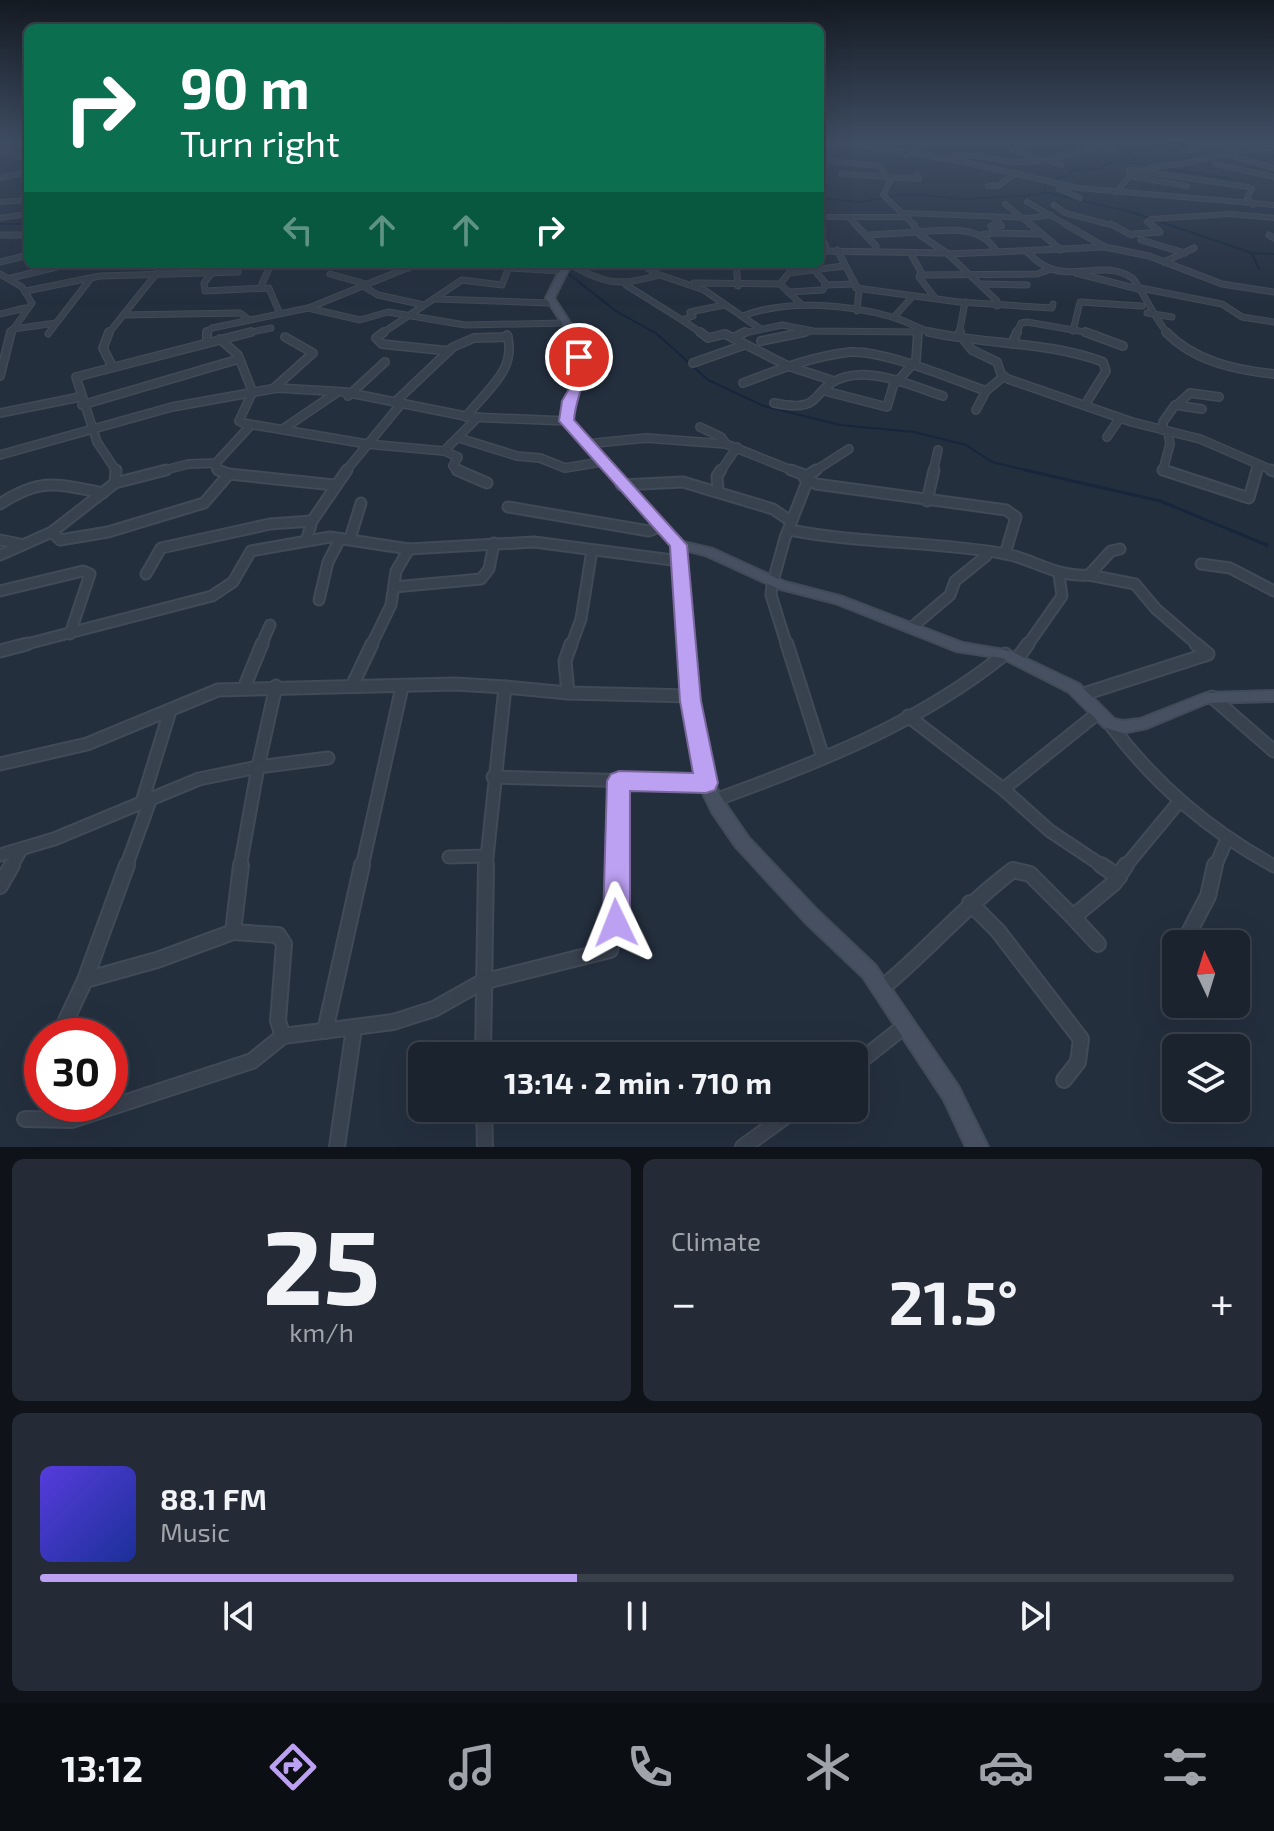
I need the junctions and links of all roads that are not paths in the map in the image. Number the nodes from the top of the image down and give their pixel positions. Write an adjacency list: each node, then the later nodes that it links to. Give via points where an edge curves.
1 (884, 194): 20 (street)
2 (1066, 194): 8 (street)
3 (1130, 194): 6 (street)
4 (1192, 194): 10 (street)
5 (1249, 194): 16 (street)
6 (1153, 196): 7 (street)
7 (1168, 197): 10 (street); 23 (street)
8 (1080, 198)
9 (24, 200): 11 (street)
10 (1194, 200): 16 (street)
11 (0, 202)
12 (24, 202): 19 (street)
13 (1027, 202): 21 (street)
14 (1005, 204): 25 (street)
15 (1069, 205): 37 (street, via 1055,206)
16 (1253, 205): 17 (street)
17 (1274, 205)
18 (24, 214): 19 (street)
19 (9, 215): 26 (street)
20 (907, 215): 22 (street); 28 (street); 29 (street)
21 (1051, 215): 25 (street); 40 (street)
22 (992, 216): 25 (street); 30 (street, via 1002,226 991,226)
23 (1188, 216): 27 (street); 37 (street, via 1152,219 1147,222 1160,232)
24 (829, 217): 28 (street)
25 (1019, 217): 31 (street)
26 (0, 218)
27 (1274, 218)
28 (850, 219): 35 (street)
29 (918, 232): 35 (street); 36 (street, via 963,230); 50 (street)
30 (995, 233): 31 (street); 36 (street)
31 (1039, 234): 44 (street)
32 (0, 235): 33 (street)
33 (13, 235): 34 (street); 39 (street)
34 (24, 235)
35 (868, 235): 43 (street)
36 (980, 235): 47 (street)
37 (1131, 235): 38 (street)
38 (1141, 240): 46 (street); 49 (street)
39 (0, 245)
40 (1105, 247): 44 (street); 46 (street)
41 (1194, 248): 49 (street)
42 (837, 250): 43 (street); 45 (street); 55 (street)
43 (875, 250): 52 (street)
44 (1061, 250): 48 (street)
45 (824, 251)
46 (1119, 251): 54 (street)
47 (997, 252): 48 (street); 50 (street)
48 (1027, 252): 68 (street)
49 (1185, 253): 54 (street)
50 (948, 254): 52 (street); 72 (street)
51 (24, 256): 53 (street)
52 (912, 256): 77 (street)
53 (0, 262)
54 (1164, 262): 80 (street)
55 (844, 266): 56 (street); 90 (street)
56 (824, 267)
57 (52, 268): 78 (street)
58 (160, 268): 74 (street)
59 (215, 268): 69 (street)
60 (269, 268): 88 (street)
61 (408, 268): 84 (street)
62 (509, 268): 97 (street, via 502,285 462,280)
63 (565, 268): 99 (street)
64 (571, 268): 85 (street)
65 (648, 268): 76 (street)
66 (736, 268): 89 (street)
67 (817, 268): 82 (street, via 789,273); 86 (street)
68 (1051, 269): 70 (street); 72 (street, via 1037,274)
69 (212, 271): 71 (street); 74 (street); 88 (street, via 205,291)
70 (1071, 271): 91 (street); 91 (street, via 1119,270 1136,280)
71 (238, 272)
72 (970, 273): 77 (street); 83 (street)
73 (0, 274): 78 (street)
74 (155, 274): 79 (street); 114 (street)
75 (330, 274): 84 (street)
76 (659, 275): 81 (street); 85 (street)
77 (922, 275): 96 (street)
78 (11, 278): 92 (street)
79 (91, 278): 92 (street); 123 (street)
80 (1209, 280): 94 (street); 100 (street, via 1214,284)
81 (683, 283): 89 (street); 103 (street)
82 (780, 284): 89 (street); 93 (street)
83 (980, 284): 87 (street); 106 (street)
84 (365, 285): 102 (street, via 378,295); 109 (street)
85 (626, 285): 121 (street)
86 (825, 285): 90 (street); 93 (street, via 823,290)
87 (1027, 285)
88 (261, 286): 111 (street, via 272,289)
89 (738, 286)
90 (855, 286): 95 (street); 110 (street, via 860,298)
91 (1139, 289): 100 (street); 107 (street)
92 (26, 291): 108 (street, via 32,303)
93 (788, 292): 104 (street)
94 (1274, 292)
95 (913, 296): 96 (street); 117 (street)
96 (935, 298): 98 (street)
97 (434, 299): 99 (street); 102 (street)
98 (965, 302): 106 (street); 136 (street)
99 (550, 303): 124 (street)
100 (1214, 303): 122 (street, via 1242,317)
101 (1053, 304): 106 (street)
102 (424, 305): 116 (street)
103 (724, 305): 115 (street); 121 (street, via 690,312 693,316)
104 (802, 305): 105 (street); 110 (street)
105 (789, 306): 115 (street); 120 (street)
106 (997, 306)
107 (1142, 306): 112 (street); 131 (street, via 1080,302)
108 (25, 308): 113 (street); 128 (street)
109 (308, 308): 111 (street); 116 (street, via 355,320 382,312)
110 (857, 311): 117 (street)
111 (279, 312): 119 (street)
112 (1147, 313): 118 (street); 150 (street, via 1194,354)
113 (0, 314)
114 (123, 315): 119 (street, via 240,313); 148 (street, via 103,348)
115 (743, 316): 127 (street)
116 (405, 317): 125 (street); 143 (street, via 379,334 377,342)
117 (894, 317): 130 (street)
118 (1172, 317)
119 (248, 319): 139 (street, via 212,328)
120 (799, 319): 127 (street); 129 (street)
121 (682, 320): 135 (street, via 708,338)
122 (1274, 322)
123 (56, 323): 128 (street); 132 (street)
124 (566, 323): 125 (street); 175 (street, via 581,368)
125 (507, 325): 134 (street)
126 (271, 328): 137 (street)
127 (759, 328): 135 (street)
128 (13, 329): 151 (street, via 1,352)
129 (813, 331): 130 (street); 138 (street)
130 (918, 331): 136 (street); 147 (street, via 920,345)
131 (1073, 331): 140 (street, via 1023,322); 142 (street)
132 (48, 334)
133 (285, 337): 156 (street, via 313,353)
134 (508, 337): 143 (street, via 467,339); 172 (street, via 511,363)
135 (733, 338): 141 (street)
136 (962, 338): 140 (street); 152 (street, via 972,350 997,362)
137 (220, 339): 139 (street); 144 (street)
138 (761, 341)
139 (207, 342): 148 (street)
140 (1012, 344): 168 (street, via 1103,362 1106,371)
141 (744, 345): 146 (street); 149 (street)
142 (1123, 346)
143 (449, 351): 165 (street)
144 (239, 359): 159 (street); 164 (street)
145 (385, 362): 161 (street)
146 (693, 363)
147 (913, 365): 149 (street, via 852,352); 154 (street); 158 (street)
148 (112, 366): 164 (street, via 76,377)
149 (788, 366): 153 (street); 155 (street)
150 (1274, 374)
151 (0, 376)
152 (1003, 377): 158 (street); 168 (street)
153 (834, 381): 154 (street, via 859,375); 157 (street)
154 (896, 382): 157 (street, via 887,407); 162 (street)
155 (743, 383)
156 (274, 388): 159 (street); 160 (street)
157 (825, 391): 166 (street, via 814,405 801,410)
158 (986, 391): 170 (street)
159 (252, 393): 176 (street, via 239,421); 180 (street, via 162,409)
160 (336, 393): 161 (street); 178 (street)
161 (348, 396): 165 (street)
162 (943, 396)
163 (1219, 397): 167 (street, via 1190,393)
164 (81, 401): 171 (street); 180 (street)
165 (398, 403): 172 (street); 183 (street)
166 (774, 403)
167 (1178, 404): 169 (street); 179 (street, via 1163,422)
168 (1085, 405): 174 (street)
169 (1202, 409)
170 (976, 410)
171 (0, 413)
172 (466, 417): 173 (street)
173 (478, 417): 175 (street); 182 (street)
174 (1120, 418): 179 (street); 181 (street)
175 (567, 421): 184 (street)
176 (251, 425): 178 (street); 192 (street)
177 (700, 427): 185 (street)
178 (283, 429): 183 (street)
179 (1165, 431): 193 (street, via 1200,439); 193 (street, via 1170,444 1163,470 1193,481 1249,498)
180 (93, 432): 190 (street); 197 (street, via 118,473)
181 (1107, 437)
182 (459, 438): 189 (street); 191 (street, via 565,468)
183 (367, 444): 189 (street); 199 (street)
184 (586, 444): 185 (street, via 646,438); 191 (street)
185 (726, 444): 186 (street)
186 (737, 447): 196 (street); 202 (street, via 717,476)
187 (849, 449): 196 (street)
188 (938, 450): 205 (street)
189 (444, 451): 198 (street, via 458,457 453,466 460,473)
190 (0, 455)
191 (601, 462): 200 (street)
192 (216, 463): 195 (street, via 216,469); 197 (street, via 188,464)
193 (1256, 464): 194 (street)
194 (1274, 471)
195 (229, 474): 199 (street); 212 (street, via 204,503 81,538 60,540)
196 (805, 477): 205 (street, via 816,484); 210 (street)
197 (115, 483): 204 (street)
198 (487, 483)
199 (334, 485): 209 (street)
200 (621, 485): 202 (street, via 683,482); 211 (street)
201 (0, 491): 203 (street)
202 (718, 491): 210 (street, via 773,509)
203 (15, 493): 204 (street, via 41,481); 207 (street)
204 (103, 493): 212 (street)
205 (927, 501): 222 (street, via 1006,510 1016,517)
206 (361, 503): 214 (street)
207 (0, 504)
208 (508, 507): 211 (street, via 649,531)
209 (312, 521): 213 (street); 227 (street, via 270,524 161,548)
210 (790, 525): 224 (street, via 840,540); 230 (street)
211 (660, 527): 218 (street)
212 (52, 532): 217 (street)
213 (307, 538): 214 (street); 237 (street, via 251,551 233,582 212,596)
214 (345, 539): 219 (street); 234 (street, via 328,562)
215 (0, 540): 217 (street)
216 (494, 543): 219 (street); 221 (street); 231 (street, via 489,569 481,579)
217 (22, 544): 223 (street)
218 (679, 545): 225 (street); 230 (street, via 709,552)
219 (409, 549): 231 (street, via 396,571)
220 (1120, 549): 229 (street, via 1111,551)
221 (592, 550): 225 (street); 245 (street, via 581,619 565,661)
222 (1005, 554): 224 (street); 228 (street)
223 (0, 555)
224 (986, 556): 236 (street)
225 (680, 561): 247 (street)
226 (1201, 564): 233 (street, via 1230,568)
227 (146, 574)
228 (1059, 575): 229 (street); 239 (street, via 1058,604)
229 (1089, 575): 246 (street, via 1135,584 1208,654)
230 (771, 580): 236 (street); 255 (street, via 783,640)
231 (394, 587): 241 (street, via 391,605)
232 (0, 591): 237 (street, via 83,571 90,574)
233 (1274, 591)
234 (319, 600)
235 (270, 625): 244 (street)
236 (911, 628): 239 (street, via 961,648)
237 (70, 634): 238 (street)
238 (0, 651)
239 (1011, 657): 246 (street); 252 (street)
240 (276, 686): 241 (street); 244 (street); 258 (street)
241 (352, 686): 242 (street)
242 (402, 687): 243 (street); 285 (street)
243 (505, 687): 245 (street); 259 (street)
244 (244, 688): 250 (street, via 218,690)
245 (568, 693): 247 (street)
246 (1081, 695): 251 (street)
247 (690, 696): 261 (street)
248 (1274, 696): 249 (street)
249 (1212, 697): 253 (street, via 1142,724); 254 (street)
250 (170, 711): 257 (street, via 87,744); 263 (street)
251 (1098, 713): 253 (street); 262 (street)
252 (908, 716): 255 (street); 262 (street)
253 (1109, 723): 265 (street)
254 (1274, 751)
255 (823, 757): 264 (street)
256 (328, 758): 258 (street)
257 (0, 764)
258 (258, 767): 263 (street, via 199,779); 277 (street)
259 (493, 777): 260 (street); 269 (street)
260 (619, 781): 261 (street); 280 (street, via 616,923 610,950)
261 (706, 783): 264 (street)
262 (1003, 789): 272 (street, via 1050,831)
263 (146, 800): 267 (street); 279 (street)
264 (715, 800): 281 (street, via 742,842)
265 (1178, 803): 266 (street); 272 (street)
266 (1227, 839): 271 (street); 276 (street)
267 (21, 850): 268 (street); 273 (street)
268 (0, 855)
269 (487, 856): 270 (street); 280 (street)
270 (449, 857)
271 (1274, 866)
272 (1119, 877): 275 (street)
273 (0, 886)
274 (970, 903): 275 (street, via 1019,869); 281 (street); 289 (street, via 1081,1039 1078,1062)
275 (1073, 917): 278 (street)
276 (1190, 930)
277 (233, 932): 279 (street); 286 (street, via 278,935 284,944 278,1021)
278 (1098, 944)
279 (85, 980): 282 (street)
280 (482, 982): 284 (street, via 434,1009); 287 (street)
281 (881, 989): 283 (street)
282 (67, 1018)
283 (906, 1025): 288 (street); 296 (street, via 951,1093)
284 (354, 1028): 285 (street); 293 (street)
285 (325, 1031): 286 (street)
286 (283, 1036): 290 (street, via 252,1061)
287 (483, 1042)
288 (868, 1055)
289 (1064, 1080)
290 (128, 1102)
291 (484, 1122): 294 (street)
292 (778, 1122): 295 (street)
293 (337, 1147)
294 (485, 1147)
295 (743, 1147)
296 (977, 1147)

